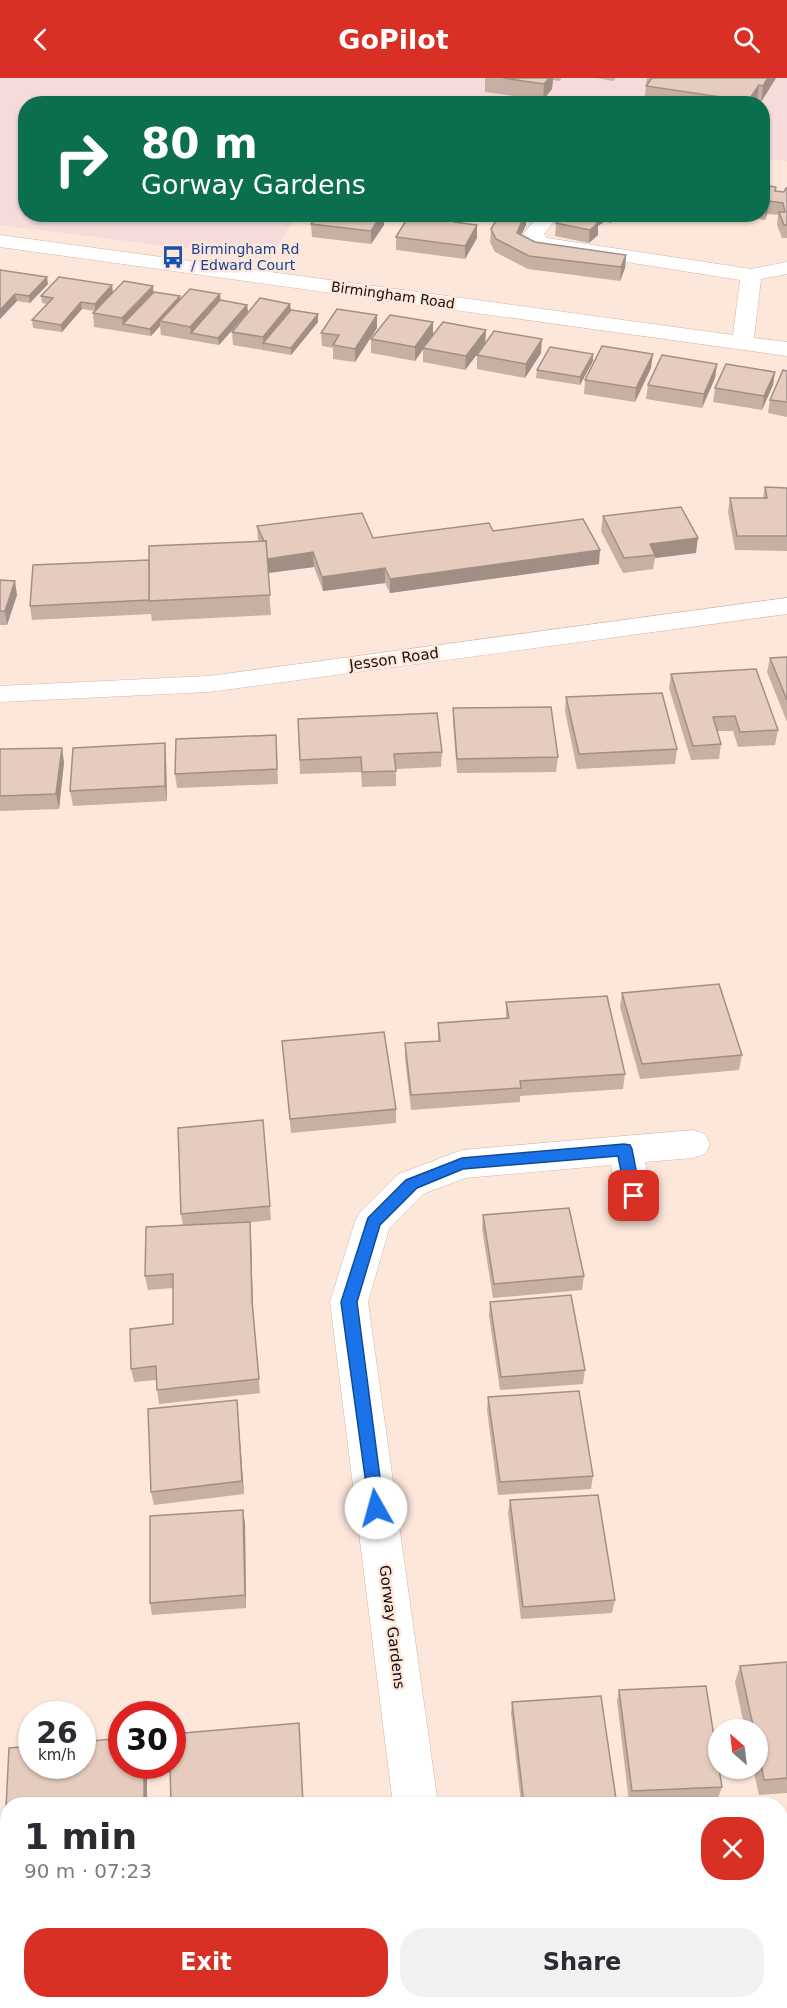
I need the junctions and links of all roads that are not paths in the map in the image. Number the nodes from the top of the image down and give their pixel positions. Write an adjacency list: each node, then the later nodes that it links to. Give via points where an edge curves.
1 (544, 222): 4 (street, via 534,233 539,243)
2 (0, 241): 5 (street, Birmingham Road)
3 (787, 268): 4 (street)
4 (751, 275): 5 (street)
5 (743, 343): 6 (street, Birmingham Road)
6 (787, 349)
7 (787, 606): 8 (street, Jesson Road, via 208,684)
8 (0, 694)
9 (693, 1144): 10 (street, Gorway Gardens)
10 (624, 1149): 11 (street); 12 (street, Gorway Gardens, via 462,1164 411,1184 374,1222 349,1302)
11 (634, 1196)
12 (414, 1797)

